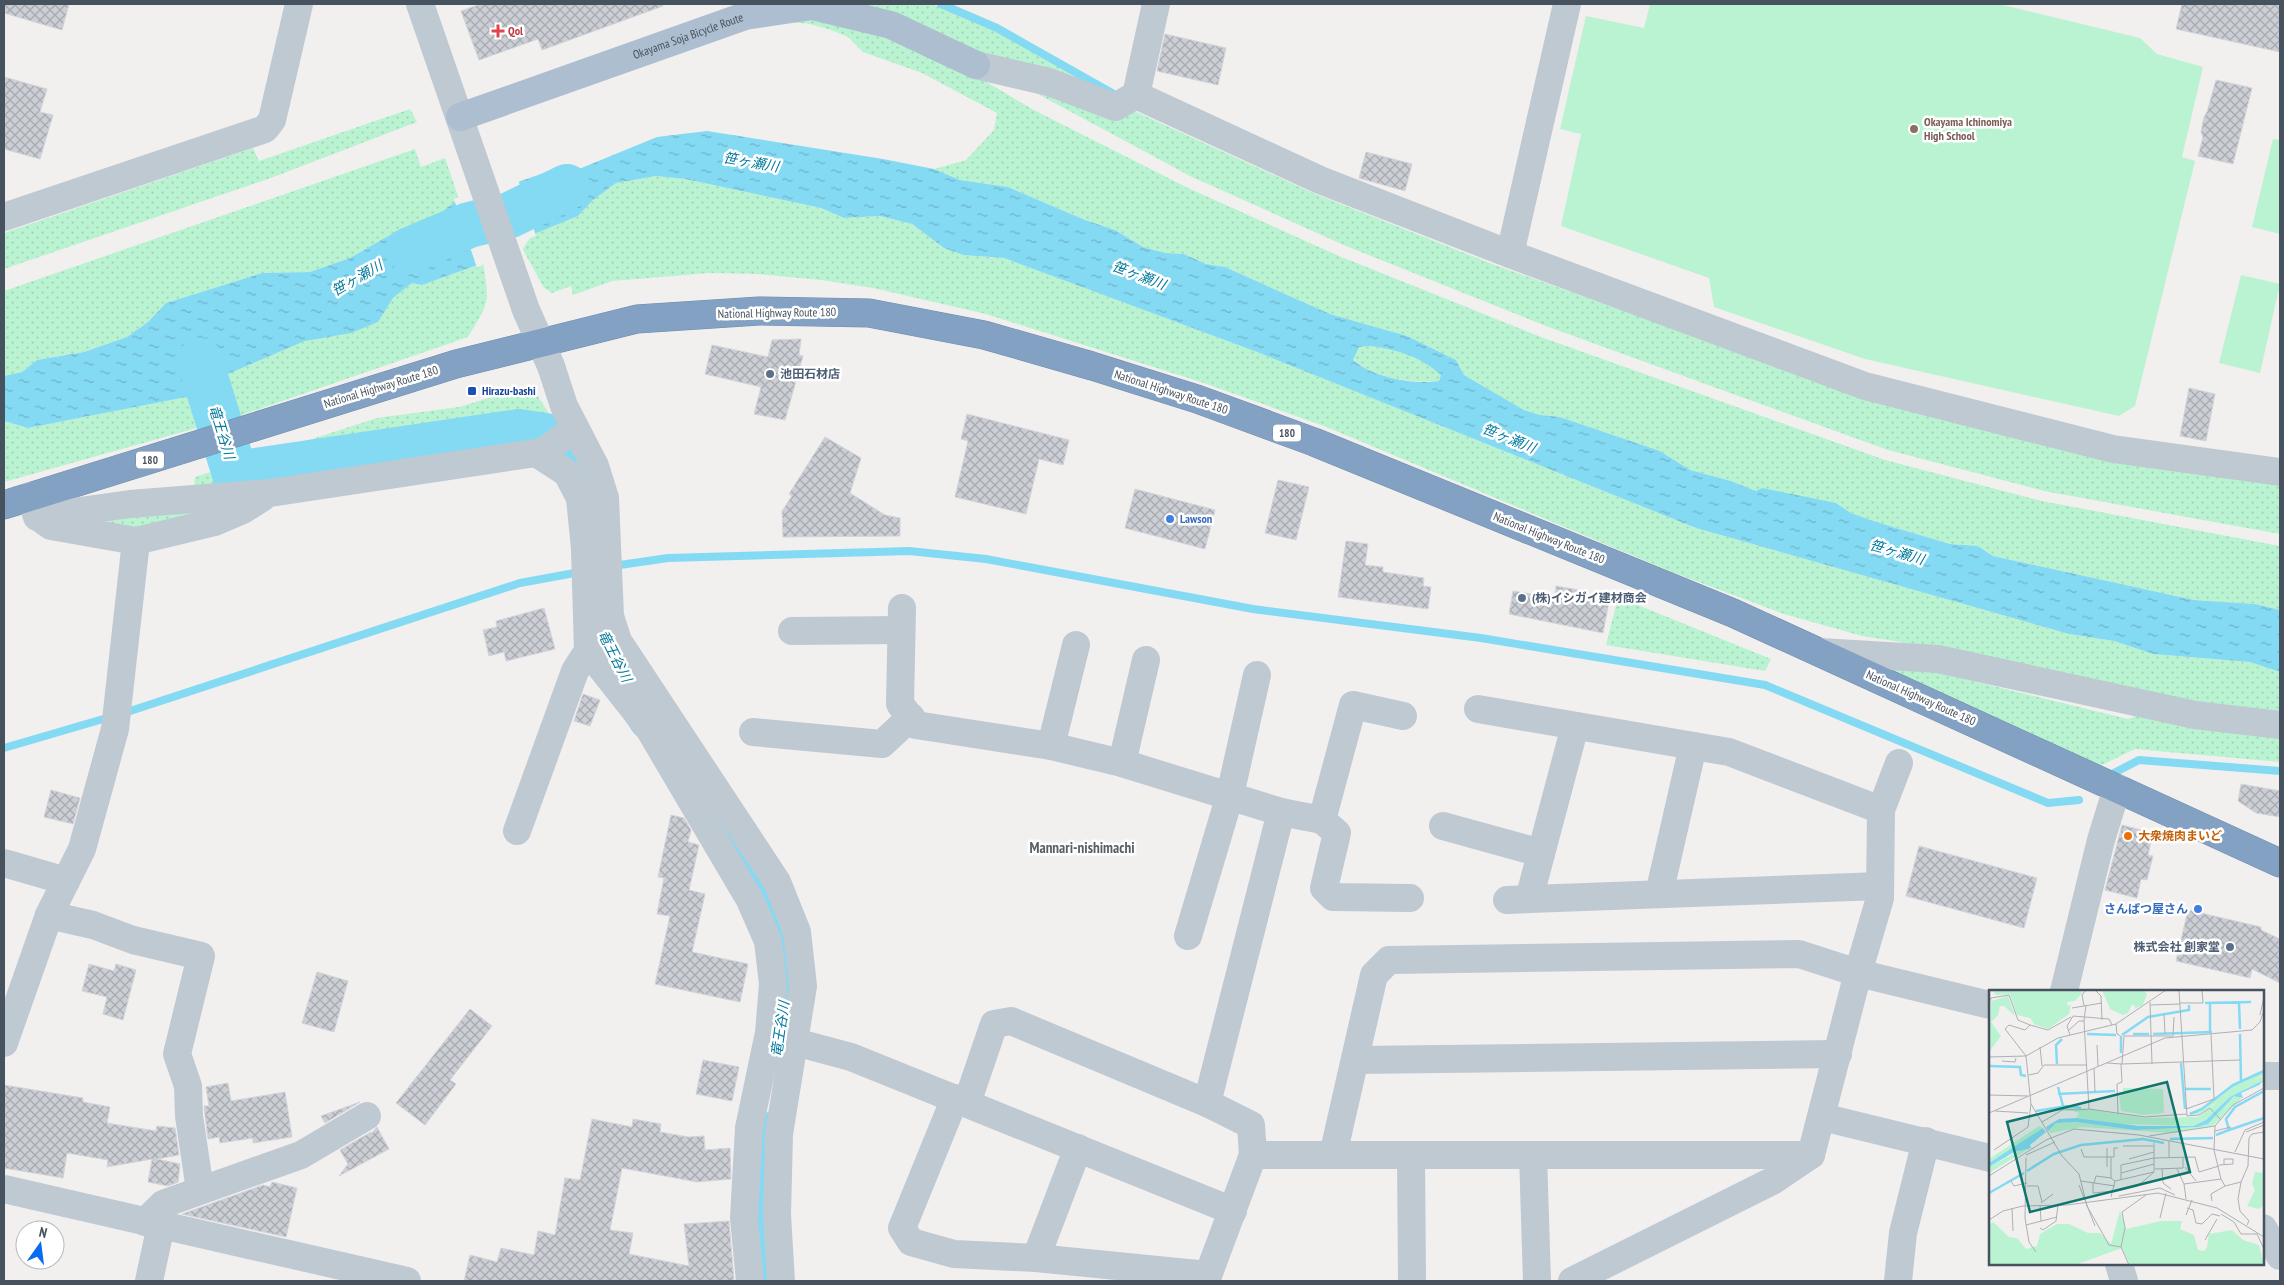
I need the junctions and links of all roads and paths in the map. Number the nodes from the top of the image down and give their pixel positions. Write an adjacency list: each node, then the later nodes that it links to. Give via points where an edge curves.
1 (299, 4): 8 (street, via 272,120 265,129)
2 (420, 4): 7 (street)
3 (1156, 4): 6 (street)
4 (1567, 4): 9 (street)
5 (976, 65): 6 (street); 7 (main road, Okayama Soja Bicycle Route, via 891,25 812,6 745,16)
6 (1128, 100): 9 (street)
7 (461, 120): 10 (street)
8 (4, 217)
9 (1510, 254): 12 (street, via 1865,386 2114,449)
10 (540, 342): 11 (street); 15 (highway, National Highway Route 180 / 180, via 456,364 213,440); 22 (highway, National Highway Route 180 / 180, via 637,320 759,311 869,313 984,335 1197,399 1314,442)
11 (556, 442): 13 (street); 17 (street, via 580,498); 17 (street, via 595,466 605,498)
12 (2280, 472)
13 (270, 493): 15 (street, via 130,504); 16 (street, via 215,522)
14 (4, 505): 15 (highway, National Highway Route 180 / 180)
15 (34, 507): 16 (street, via 51,526)
16 (136, 541): 45 (street, via 115,729 82,849)
17 (596, 548): 18 (street)
18 (598, 586): 21 (street); 54 (street, via 618,640 777,882 797,932 803,986)
19 (792, 631): 27 (street, via 902,619 900,704)
20 (1076, 646): 31 (street)
21 (588, 651): 41 (street, via 575,671); 83 (street, via 648,727 750,900 768,941 773,984 769,1033 749,1128 744,1218)
22 (1818, 652): 28 (street, via 1938,659 2195,715); 35 (highway, National Highway Route 180 / 180)
23 (1146, 660): 34 (street)
24 (1257, 675): 36 (street)
25 (1478, 709): 29 (street)
26 (1403, 716): 39 (street, via 1353,705)
27 (911, 717): 30 (street, via 882,744); 31 (street, via 916,725)
28 (2280, 725)
29 (1575, 726): 32 (street); 42 (street)
30 (753, 732)
31 (1051, 746): 34 (street)
32 (1693, 746): 37 (street, via 1729,752); 47 (street)
33 (1899, 763): 37 (street)
34 (1122, 764): 36 (street)
35 (2117, 788): 43 (highway, National Highway Route 180 / 180); 52 (street)
36 (1230, 795): 38 (street); 50 (street)
37 (1881, 810): 46 (street)
38 (1281, 812): 39 (street); 61 (street)
39 (1322, 820): 48 (street, via 1337,833 1324,888 1333,897)
40 (1443, 826): 42 (street)
41 (517, 831)
42 (1541, 853): 47 (street, via 1518,899)
43 (2280, 862)
44 (4, 863): 45 (street)
45 (66, 881): 49 (street)
46 (1880, 886): 47 (street); 51 (street, via 1880,898)
47 (1659, 894)
48 (1410, 898)
49 (49, 915): 55 (street); 73 (street, via 201,956 177,1054 188,1086)
50 (1188, 936)
51 (1858, 973): 53 (street); 56 (street); 57 (street, via 1799,954 1389,960 1374,975)
52 (2064, 990)
53 (1989, 1005)
54 (795, 1042): 60 (street, via 852,1057); 84 (street, via 779,1134 777,1215)
55 (4, 1043)
56 (1838, 1054): 57 (street); 63 (street)
57 (1356, 1060): 67 (street)
58 (2264, 1076): 59 (street)
59 (2280, 1076)
60 (961, 1101): 61 (street, via 994,1024 1011,1020); 65 (street); 78 (street, via 902,1228 911,1242 954,1254)
61 (1208, 1103): 66 (street, via 1251,1125)
62 (367, 1116): 73 (street, via 301,1155)
63 (1822, 1117): 64 (street); 68 (street)
64 (1926, 1141): 71 (street); 88 (street, via 1904,1233)
65 (1078, 1148): 74 (street); 78 (street)
66 (1254, 1155): 67 (street); 74 (street)
67 (1333, 1155): 69 (street)
68 (1811, 1155): 70 (street); 87 (street, via 1774,1180)
69 (1411, 1156): 70 (street); 85 (street)
70 (1533, 1156): 86 (street)
71 (1989, 1158)
72 (4, 1189): 75 (street)
73 (200, 1190): 75 (street, via 163,1204)
74 (1233, 1211): 80 (street)
75 (153, 1223): 81 (street); 82 (street)
76 (2264, 1230): 77 (street)
77 (2280, 1256)
78 (1036, 1258): 80 (street)
79 (2119, 1265): 89 (street)
80 (1207, 1278)
81 (149, 1281)
82 (400, 1281)
83 (750, 1281)
84 (782, 1281)
85 (1412, 1281)
86 (1537, 1281)
87 (1573, 1281)
88 (1898, 1281)
89 (2124, 1281)

